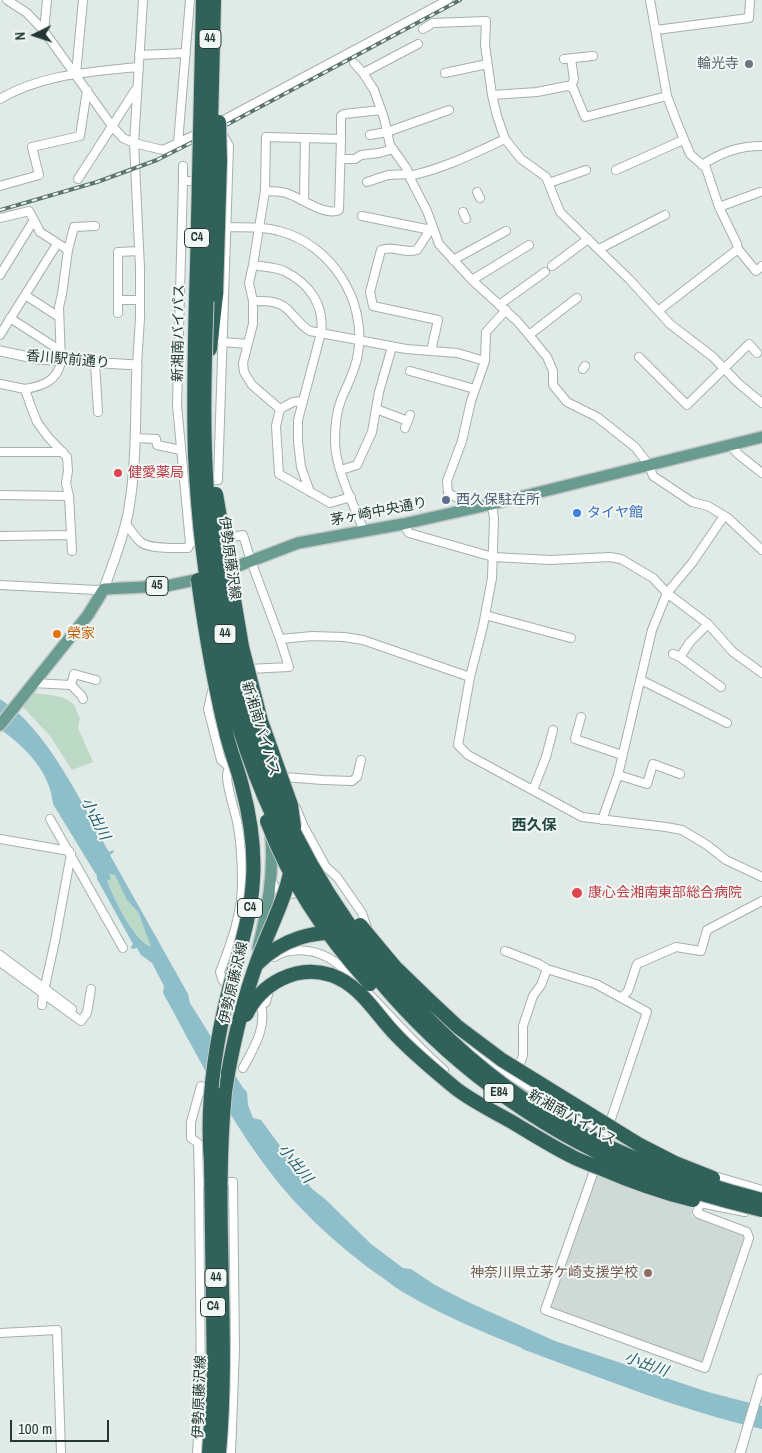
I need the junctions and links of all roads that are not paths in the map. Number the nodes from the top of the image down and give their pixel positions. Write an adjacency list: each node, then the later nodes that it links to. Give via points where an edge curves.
1 (7, 0): 14 (street, via 33,18)
2 (47, 0): 14 (street)
3 (83, 0): 23 (street)
4 (143, 0): 17 (street)
5 (190, 0): 16 (street)
6 (204, 0): 7 (main road, 44, via 206,77); 97 (highway, 新湘南バイパス / C4, bridge); 118 (highway, bridge, via 197,44 189,295)
7 (212, 0): 11 (highway, 新湘南バイパス / C4, bridge)
8 (448, 0): 42 (street)
9 (650, 0): 13 (street)
10 (750, 0): 13 (street, via 749,18)
11 (213, 26): 118 (highway, 新湘南バイパス / C4, bridge); 118 (highway, bridge, via 220,154 216,295 214,325)
12 (423, 28): 20 (street, via 433,23 486,21)
13 (656, 30): 29 (street)
14 (44, 31): 23 (street)
15 (418, 44): 22 (street)
16 (186, 53): 17 (street); 42 (street)
17 (139, 55): 21 (street)
18 (594, 56): 26 (street, via 568,59 574,79)
19 (354, 63): 22 (street)
20 (487, 64): 24 (street); 28 (street)
21 (138, 67): 23 (street); 25 (street)
22 (363, 73): 31 (street)
23 (76, 74): 27 (street); 30 (street, via 40,81)
24 (445, 74)
25 (137, 87): 33 (street); 41 (street)
26 (571, 87): 28 (street); 29 (street, via 585,117)
27 (87, 90): 33 (street); 56 (street, via 80,136 32,148 39,175)
28 (492, 95): 39 (street)
29 (668, 96): 40 (street)
30 (0, 99)
31 (381, 110): 34 (street); 38 (street, via 341,116)
32 (449, 110): 34 (street)
33 (112, 126): 41 (street, via 123,138); 51 (street)
34 (386, 132): 35 (street); 44 (street)
35 (370, 135)
36 (224, 138): 53 (street, via 228,146)
37 (305, 138): 38 (street); 57 (street, via 266,137); 60 (street)
38 (341, 139): 45 (street)
39 (505, 139): 50 (street, via 422,173); 55 (street, via 521,159 546,176)
40 (683, 140): 46 (street, via 690,154); 49 (street)
41 (134, 143): 42 (street, via 163,150); 77 (street)
42 (178, 143)
43 (762, 146): 46 (street, via 730,150)
44 (393, 149): 45 (street, via 362,154 355,159); 50 (street)
45 (341, 159): 60 (street, via 339,210 325,210)
46 (702, 165): 61 (street, via 706,168)
47 (183, 166): 52 (street)
48 (586, 170): 55 (street)
49 (616, 170)
50 (409, 175): 54 (street, via 388,175); 68 (street)
51 (78, 179)
52 (182, 181): 53 (street); 128 (street, via 177,405)
53 (228, 181): 67 (street)
54 (367, 182)
55 (549, 183): 71 (street, via 560,212)
56 (0, 186)
57 (265, 191): 60 (street, via 285,193); 69 (street)
58 (760, 192): 61 (street)
59 (204, 193): 118 (main road, 伊勢原藤沢線 / 44)
60 (304, 202)
61 (719, 207): 74 (street)
62 (664, 215): 76 (street)
63 (362, 216): 68 (street, via 426,229)
64 (0, 218): 65 (street, via 29,211)
65 (34, 220): 72 (street, via 40,232); 84 (street)
66 (95, 226): 75 (street, via 74,226)
67 (226, 227): 69 (street); 101 (street)
68 (432, 227): 79 (street, via 440,244); 106 (street, via 413,252 390,248 381,250 370,292 373,306 438,320)
69 (260, 228): 80 (street); 100 (street, via 278,230 302,240 336,269 352,297)
70 (506, 231): 79 (street)
71 (588, 239): 76 (street); 81 (street)
72 (57, 244): 75 (street); 86 (street)
73 (529, 245): 85 (street)
74 (738, 249): 82 (street, via 756,271); 92 (street)
75 (68, 250): 94 (street)
76 (599, 250): 92 (street)
77 (139, 251): 88 (street, via 118,252); 89 (street)
78 (0, 259): 84 (street)
79 (454, 260): 85 (street)
80 (253, 265): 90 (street, via 249,283); 98 (street, via 282,270 300,280 311,291 321,313)
81 (552, 266)
82 (762, 266)
83 (545, 272): 91 (street)
84 (1, 273)
85 (472, 280): 91 (street)
86 (25, 295): 94 (street); 95 (street)
87 (577, 298): 99 (street)
88 (118, 300): 89 (street); 93 (street)
89 (140, 300): 112 (street)
90 (253, 301): 98 (street, via 281,304 302,327); 102 (street)
91 (502, 308): 99 (street); 109 (street, via 486,332)
92 (658, 311): 113 (street)
93 (118, 313)
94 (59, 317): 104 (street)
95 (10, 318): 96 (street); 104 (street)
96 (0, 334)
97 (195, 334): 196 (highway, 新湘南バイパス / C4, bridge, via 196,475 213,612 230,691 255,771 278,825); 221 (highway, C4, bridge, via 190,441 195,555 215,686 242,785 250,822 253,860 248,917 225,1006 215,1062 210,1104)
98 (322, 334): 100 (street); 119 (street)
99 (529, 335): 131 (street, via 553,371 552,385 567,402 597,417 635,447)
100 (359, 340): 103 (street); 132 (street, via 355,367 337,416 335,444)
101 (222, 342): 102 (street); 134 (street)
102 (248, 344): 121 (street, via 244,372 252,385)
103 (392, 347): 106 (street); 122 (street)
104 (61, 350): 110 (street)
105 (0, 351): 110 (street, 香川駅前通り)
106 (431, 351): 109 (street, via 457,353)
107 (757, 353): 113 (street, via 748,344)
108 (639, 356): 113 (street, via 687,405)
109 (485, 361): 117 (street)
110 (61, 362): 111 (street, 香川駅前通り); 116 (street, via 55,376 47,383)
111 (95, 363): 112 (street, 香川駅前通り); 123 (street)
112 (137, 365): 126 (street)
113 (723, 368): 120 (street)
114 (410, 371): 117 (street)
115 (0, 384): 116 (street)
116 (25, 389): 130 (street, via 38,422)
117 (475, 389): 141 (street, via 446,486 448,493 463,501)
118 (201, 394): 135 (main road, 伊勢原藤沢線 / 44); 148 (main road, 伊勢原藤沢線 / 44, via 199,475); 196 (highway, 新湘南バイパス / C4, bridge, via 211,532 230,649 245,707 271,783); 216 (highway, C4, bridge, via 242,648 261,721 291,805 294,832 293,860 286,888 250,982 235,1037)
119 (303, 401): 121 (street); 136 (street, via 298,420 298,442 301,467)
120 (762, 403)
121 (280, 409): 136 (street, via 276,426 279,474)
122 (376, 409): 124 (street); 132 (street, via 372,432 357,465)
123 (98, 412)
124 (407, 421)
125 (762, 437): 127 (main road, 茅ヶ崎中央通り / 45)
126 (134, 438): 128 (street, via 156,439 157,445); 143 (street)
127 (730, 445): 131 (main road, 茅ヶ崎中央通り / 45); 133 (street)
128 (181, 450): 149 (street)
129 (0, 452): 130 (street)
130 (63, 452): 138 (street, via 67,457)
131 (648, 465): 140 (main road, 茅ヶ崎中央通り / 45); 142 (street, via 653,476 673,491)
132 (341, 470): 139 (street)
133 (762, 474)
134 (218, 480): 135 (street); 153 (street, via 227,535 231,538 244,535)
135 (204, 481): 154 (main road, 伊勢原藤沢線 / 44)
136 (310, 492): 139 (street, via 330,503)
137 (0, 495): 138 (street)
138 (69, 496): 146 (street)
139 (351, 497): 145 (street)
140 (492, 504): 141 (main road, 茅ヶ崎中央通り / 45); 152 (street)
141 (468, 509): 144 (main road, 茅ヶ崎中央通り / 45)
142 (724, 516): 150 (street); 157 (street)
143 (126, 524): 149 (street, via 142,543 148,545 188,548); 156 (street)
144 (402, 524): 145 (main road, 茅ヶ崎中央通り / 45); 152 (street, via 409,534)
145 (364, 531): 153 (main road, 茅ヶ崎中央通り / 45, via 298,543)
146 (71, 535): 147 (street); 151 (street)
147 (0, 536)
148 (204, 542): 149 (street); 154 (main road, 伊勢原藤沢線 / 44)
149 (190, 543)
150 (762, 550)
151 (72, 551)
152 (493, 557): 157 (street, via 621,559 653,578); 159 (street)
153 (251, 561): 154 (main road, 茅ヶ崎中央通り / 45); 163 (street)
154 (212, 576): 156 (main road, 45, via 166,586); 160 (main road, 伊勢原藤沢線 / 44); 165 (main road, 伊勢原藤沢線 / 44)
155 (0, 586): 156 (street)
156 (104, 589): 172 (main road, via 88,615)
157 (667, 593): 161 (street); 170 (street, via 652,630)
158 (200, 614): 162 (street)
159 (485, 615): 164 (street); 169 (street)
160 (213, 623): 162 (street); 167 (main road, 伊勢原藤沢線 / 44)
161 (708, 624): 168 (street, via 733,652); 174 (street, via 676,656)
162 (201, 625): 175 (street)
163 (280, 638): 166 (street, via 289,667); 169 (street, via 312,636 363,640)
164 (571, 638)
165 (228, 651): 166 (street, via 243,650); 180 (main road, 伊勢原藤沢線 / 44, via 237,688)
166 (248, 668): 180 (street)
167 (222, 673): 183 (highway)
168 (762, 673)
169 (470, 676): 190 (street, via 458,745 468,755)
170 (641, 680): 178 (street); 184 (street)
171 (90, 681): 173 (street, via 74,674)
172 (33, 683): 173 (street); 179 (main road)
173 (71, 685): 176 (street)
174 (721, 687)
175 (212, 691): 182 (street); 186 (street, via 208,709 221,760)
176 (83, 699)
177 (581, 717): 184 (street, via 575,739)
178 (727, 723)
179 (0, 725)
180 (260, 729): 189 (street); 197 (main road, 伊勢原藤沢線 / 44, via 273,854); 220 (highway, bridge, via 280,792 302,838 363,930 395,967 458,1027)
181 (553, 730): 190 (street)
182 (224, 738)
183 (242, 755): 186 (street); 200 (main road, 伊勢原藤沢線 / 44, via 256,858 254,897); 222 (highway, bridge, via 274,842 296,885 354,966 442,1060 539,1132)
184 (622, 755): 188 (street)
185 (361, 760): 189 (street, via 357,777 352,781)
186 (229, 767): 199 (street, via 227,776 242,860)
187 (680, 774): 188 (street, via 653,764 647,784)
188 (618, 775): 192 (street)
189 (284, 777): 201 (street, via 304,826 326,867 362,913)
190 (533, 790): 192 (street, via 582,816)
191 (50, 819): 194 (street)
192 (602, 820): 195 (street, via 682,830 726,860)
193 (0, 839): 194 (street)
194 (70, 853): 202 (street); 212 (street)
195 (762, 876)
196 (311, 877): 226 (highway, 新湘南バイパス / E84, bridge, via 388,976 438,1030 498,1080 564,1124 634,1158 688,1179); 228 (highway, 新湘南バイパス / E84, bridge, via 346,940 370,971 439,1045 500,1094 566,1136 650,1176)
197 (271, 880): 201 (street, via 280,892 290,894 314,887 354,940); 209 (main road, 伊勢原藤沢線 / 44)
198 (762, 901): 213 (street, via 707,930 701,952 676,947 637,964 628,991)
199 (240, 911): 200 (street); 207 (street, via 220,972)
200 (247, 934): 233 (main road, 伊勢原藤沢線 / 44, bridge, via 228,1005 214,1102 217,1384)
201 (370, 945): 211 (street)
202 (123, 948)
203 (505, 951): 206 (street)
204 (0, 955): 212 (street)
205 (0, 962): 212 (street)
206 (547, 969): 213 (street, via 596,984); 217 (street, via 523,1026 523,1055)
207 (225, 983)
208 (359, 983): 209 (street, via 329,958 299,950 267,961); 215 (street); 216 (street, via 336,972 313,968 292,968 279,974 269,988 266,1002 258,1005 263,1021 259,1036)
209 (248, 984): 216 (main road, 伊勢原藤沢線 / 44)
210 (91, 989): 212 (street, via 87,1013 81,1022)
211 (410, 989): 215 (street); 217 (street, via 467,1042)
212 (44, 991): 214 (street)
213 (622, 997): 220 (street, via 647,1012)
214 (42, 1005)
215 (385, 1010): 219 (street, via 441,1067)
216 (235, 1070): 222 (highway, C4, bridge, via 244,1018 262,990 294,974 330,975 350,984 374,1007 396,1036 456,1088); 234 (main road, 伊勢原藤沢線 / 44, via 225,1162 227,1360); 234 (highway, C4, bridge, via 223,1112 221,1150 223,1352)
217 (516, 1078): 219 (street); 220 (street)
218 (201, 1086): 232 (street, via 191,1122 191,1138 198,1143 201,1183 201,1391)
219 (493, 1110): 222 (street)
220 (603, 1127): 221 (highway, C4, bridge, via 575,1098 466,1024 390,953 360,938 320,933 296,938 275,949 257,964 241,987 230,1014 221,1058); 224 (street, via 642,1148); 225 (highway, bridge, via 675,1163)
221 (211, 1162): 233 (highway, C4, bridge, via 214,1381)
222 (592, 1166): 227 (street, via 620,1179); 227 (street, via 545,1310 705,1368 749,1238 746,1232 699,1214); 228 (highway, bridge, via 668,1194)
223 (229, 1182): 235 (street, via 233,1182 235,1349)
224 (762, 1190)
225 (762, 1194)
226 (762, 1200)
227 (700, 1204): 228 (street)
228 (762, 1213)
229 (0, 1333): 231 (street, via 57,1330)
230 (762, 1379): 236 (street)
231 (61, 1453)
232 (197, 1453)
233 (211, 1453)
234 (220, 1453)
235 (231, 1453)
236 (740, 1453)

